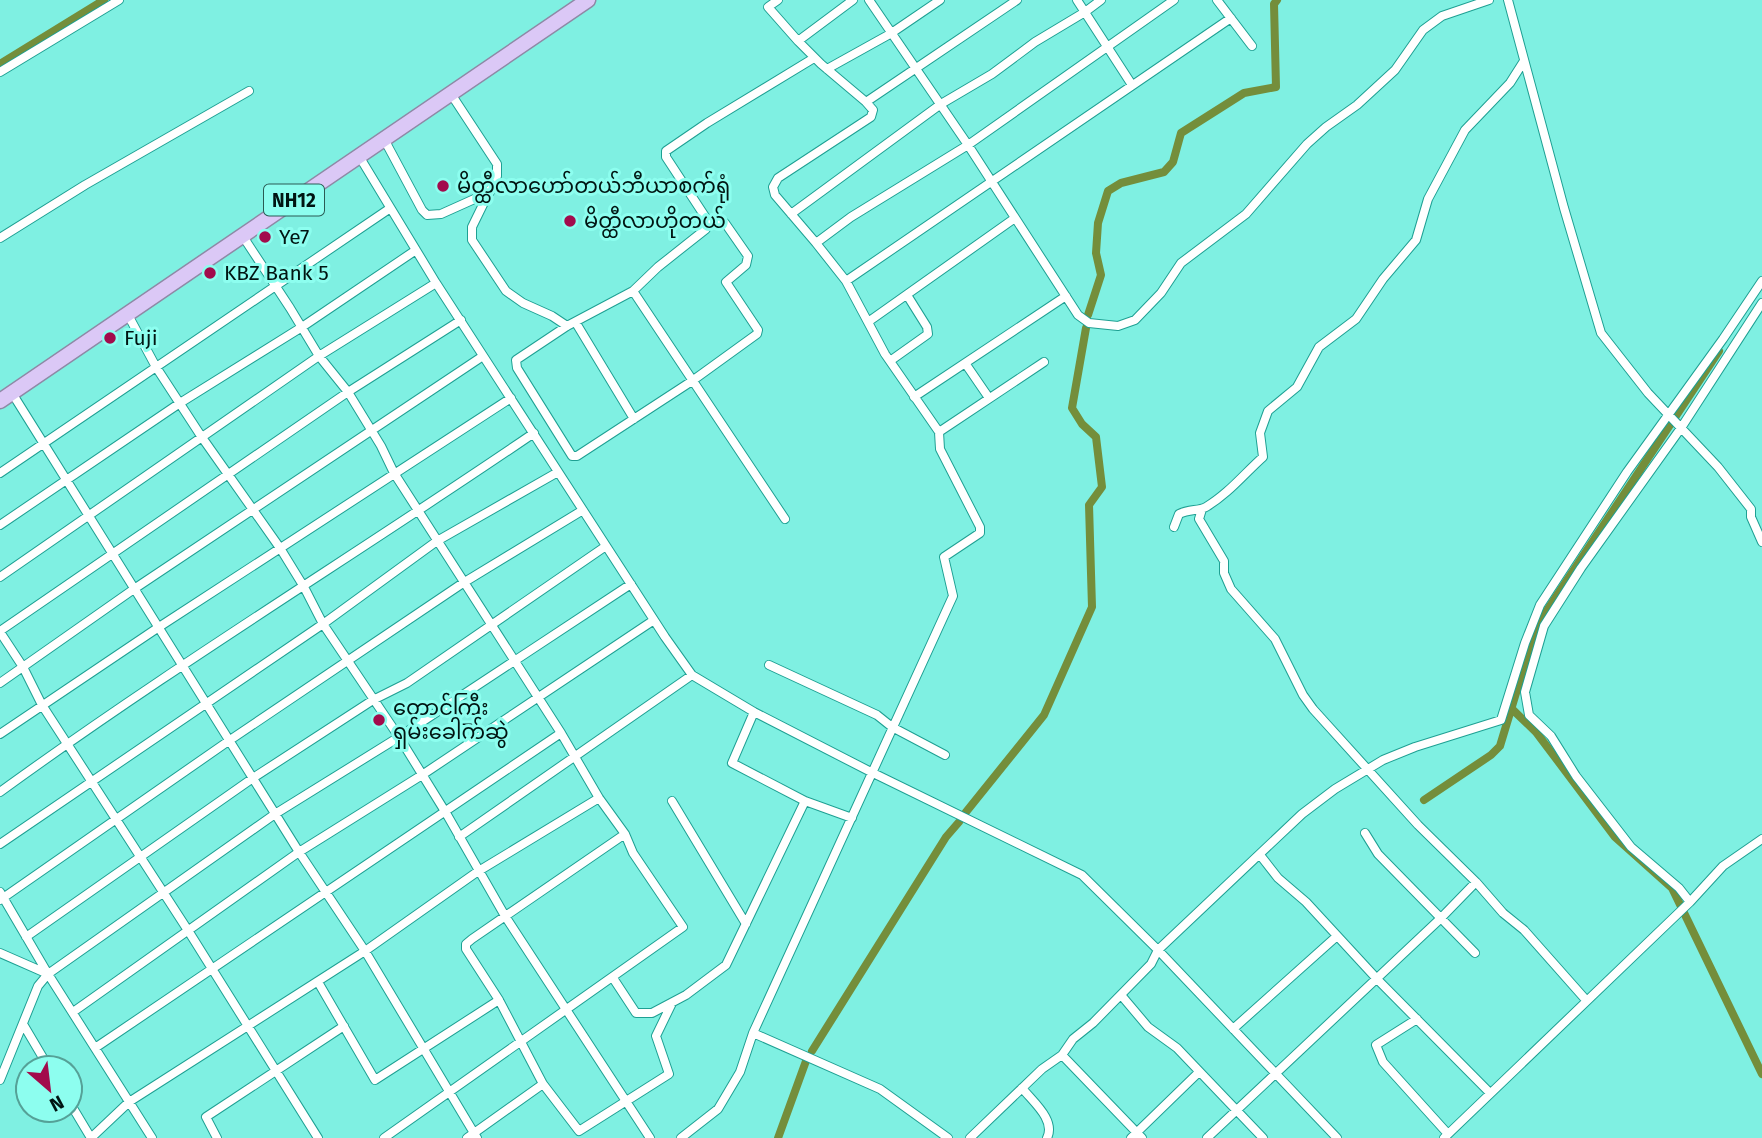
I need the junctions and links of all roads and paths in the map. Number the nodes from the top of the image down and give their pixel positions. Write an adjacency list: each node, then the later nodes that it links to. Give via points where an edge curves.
1 (119, 0): 25 (street)
2 (588, 0): 28 (highway, NH12)
3 (778, 0): 14 (street)
4 (853, 0): 18 (street)
5 (869, 0): 17 (street)
6 (940, 0): 17 (street)
7 (1017, 0): 24 (street)
8 (1077, 0): 15 (street)
9 (1101, 0): 15 (street)
10 (1174, 0): 19 (street)
11 (1217, 0): 16 (street)
12 (1489, 0): 50 (street, via 1442,16 1423,30 1395,70 1307,144 1246,214 1181,263 1135,320 1118,326 1090,323 1078,315)
13 (1508, 0): 22 (street)
14 (765, 3): 18 (street)
15 (1086, 12): 19 (street); 30 (street)
16 (1231, 18): 20 (street); 26 (street)
17 (890, 34): 23 (street); 24 (street)
18 (797, 41): 21 (street)
19 (1108, 45): 26 (street); 32 (street)
20 (1252, 46)
21 (814, 58): 23 (street); 39 (street, via 666,151)
22 (1524, 61): 70 (street, via 1601,333); 83 (street, via 1465,130 1428,199 1416,240 1356,319 1320,347 1297,387 1268,411 1260,433 1263,457)
23 (827, 69): 29 (street)
24 (916, 70): 29 (street); 30 (street)
25 (0, 72)
26 (1132, 85): 34 (street)
27 (249, 91): 41 (street)
28 (451, 94): 31 (highway, NH12); 35 (street, via 498,164)
29 (866, 102): 37 (street, via 873,110 872,117 778,178 775,195)
30 (941, 104): 32 (street); 37 (street)
31 (384, 139): 33 (highway, NH12); 35 (street, via 427,215 441,214)
32 (968, 145): 34 (street); 42 (street)
33 (359, 156): 36 (street); 40 (highway, NH12)
34 (991, 181): 38 (street); 44 (street)
35 (490, 192): 55 (street, via 472,228 472,240 506,291)
36 (390, 209): 43 (street); 47 (street)
37 (791, 214): 42 (street)
38 (1015, 218): 49 (street); 50 (street)
39 (707, 222): 48 (street, via 706,229); 63 (street, via 725,223 748,256 746,265 726,282 758,330)
40 (242, 235): 47 (street); 52 (highway, NH12)
41 (0, 238)
42 (816, 243): 44 (street)
43 (416, 250): 46 (street); 56 (street)
44 (846, 281): 54 (street)
45 (1762, 281): 70 (street)
46 (436, 283): 53 (street); 57 (street)
47 (276, 286): 56 (street); 62 (street)
48 (633, 291): 55 (street); 63 (street)
49 (907, 295): 54 (street); 59 (street, via 928,331)
50 (1066, 296): 61 (street)
51 (1762, 303): 72 (street)
52 (127, 313): 62 (street); 65 (highway, NH12)
53 (461, 320): 58 (street); 64 (street)
54 (868, 322): 59 (street)
55 (571, 324): 71 (street); 71 (street, via 514,363 572,456)
56 (302, 327): 57 (street); 69 (street)
57 (319, 356): 64 (street); 76 (street)
58 (483, 356): 67 (street); 73 (street)
59 (890, 360): 66 (street)
60 (1044, 362): 68 (street)
61 (965, 363): 66 (street); 68 (street)
62 (156, 367): 69 (street); 77 (street)
63 (692, 381): 71 (street); 88 (street)
64 (348, 393): 73 (street); 81 (street)
65 (6, 397): 77 (street)
66 (914, 397): 74 (street)
67 (511, 398): 75 (street); 80 (street)
68 (989, 398): 74 (street)
69 (180, 403): 76 (street); 82 (street)
70 (1669, 416): 72 (street); 126 (street, via 1541,605 1501,720 1415,747)
71 (634, 419)
72 (1680, 426): 92 (street, via 1751,509); 152 (street, via 1545,626 1525,692 1529,715 1551,736 1631,847)
73 (372, 430): 80 (street); 84 (street)
74 (939, 432): 118 (street, via 940,449 980,533 944,557 953,596)
75 (534, 433): 78 (street); 86 (street)
76 (201, 436): 81 (street); 87 (street)
77 (42, 444): 79 (street); 82 (street)
78 (558, 471): 85 (street); 91 (street)
79 (0, 473)
80 (394, 473): 86 (street); 94 (street)
81 (228, 475): 84 (street); 95 (street)
82 (66, 480): 87 (street); 89 (street)
83 (1202, 509): 90 (street, via 1179,514); 126 (street, via 1199,519 1224,561 1231,589 1275,639 1313,709)
84 (253, 510): 94 (street); 100 (street)
85 (583, 510): 93 (street); 97 (street)
86 (419, 512): 91 (street); 99 (street)
87 (87, 516): 95 (street); 96 (street)
88 (785, 519)
89 (0, 525)
90 (1174, 527)
91 (437, 541): 97 (street); 102 (street)
92 (1762, 542)
93 (606, 545): 98 (street); 103 (street)
94 (280, 548): 99 (street); 104 (street)
95 (113, 553): 100 (street); 105 (street)
96 (0, 577)
97 (463, 583): 103 (street); 107 (street)
98 (631, 584): 101 (street); 106 (street)
99 (304, 587): 102 (street); 108 (street)
100 (134, 589): 104 (street); 110 (street)
101 (654, 620): 111 (street); 113 (street)
102 (323, 624): 107 (street); 115 (street)
103 (491, 625): 106 (street); 114 (street, via 407,683)
104 (159, 627): 108 (street); 116 (street)
105 (0, 632): 110 (street)
106 (513, 660): 113 (street); 121 (street)
107 (347, 661): 114 (street); 122 (street)
108 (182, 664): 115 (street); 123 (street)
109 (769, 665): 118 (street, via 877,715)
110 (23, 667): 112 (street); 116 (street)
111 (692, 675): 117 (street); 125 (street)
112 (0, 683)
113 (537, 698): 119 (street); 128 (street)
114 (373, 700): 121 (street); 129 (street)
115 (206, 701): 122 (street); 130 (street)
116 (42, 705): 120 (street); 123 (street)
117 (754, 712): 127 (street); 134 (street, via 732,763)
118 (892, 727): 124 (street); 127 (street)
119 (561, 733): 125 (street); 135 (street)
120 (0, 734)
121 (399, 737): 128 (street); 136 (street)
122 (230, 740): 129 (street); 138 (street)
123 (66, 744): 130 (street); 131 (street)
124 (945, 755)
125 (576, 758): 132 (street); 141 (street)
126 (1368, 768): 145 (street, via 1302,814); 148 (street)
127 (871, 772): 137 (street); 159 (street, via 1082,875)
128 (422, 775): 135 (street); 144 (street)
129 (253, 778): 136 (street); 146 (street)
130 (92, 782): 138 (street); 143 (street)
131 (0, 792)
132 (599, 798): 140 (street); 147 (street)
133 (672, 801): 155 (street)
134 (805, 801): 137 (street); 155 (street)
135 (446, 813): 141 (street); 149 (street)
136 (275, 814): 144 (street); 150 (street)
137 (852, 818): 179 (street)
138 (118, 820): 146 (street); 151 (street)
139 (1365, 833): 154 (street, via 1378,854)
140 (625, 834): 153 (street); 165 (street, via 683,928)
141 (460, 837): 147 (street)
142 (1762, 839): 152 (street, via 1723,866)
143 (0, 844)
144 (299, 852): 149 (street); 156 (street)
145 (1260, 855): 157 (street); 159 (street)
146 (140, 858): 150 (street); 158 (street)
147 (477, 872): 153 (street); 160 (street)
148 (1476, 882): 154 (street); 170 (street)
149 (324, 891): 160 (street); 163 (street)
150 (163, 894): 156 (street); 164 (street)
151 (1, 897): 158 (street)
152 (1690, 902): 170 (street)
153 (505, 916): 169 (street, via 466,944); 172 (street)
154 (1440, 919): 162 (street); 166 (street)
155 (747, 924): 171 (street, via 726,965)
156 (189, 932): 163 (street); 173 (street)
157 (1337, 936): 166 (street); 178 (street)
158 (26, 937): 164 (street)
159 (1158, 950): 168 (street); 178 (street)
160 (365, 951): 167 (street); 182 (street)
161 (0, 953): 164 (street)
162 (1475, 953)
163 (213, 970): 176 (street); 181 (street)
164 (48, 974): 173 (street); 175 (street, via 38,986)
165 (613, 978): 171 (street, via 636,1013 652,1013); 172 (street)
166 (1377, 979): 174 (street); 187 (street)
167 (318, 982): 176 (street); 177 (street)
168 (1121, 995): 184 (street); 186 (street)
169 (499, 1000): 180 (street); 182 (street)
170 (1586, 1000): 192 (street)
171 (672, 1003): 193 (street, via 656,1036 670,1074)
172 (566, 1011): 180 (street); 193 (street)
173 (73, 1012): 181 (street)
174 (1417, 1019): 192 (street); 197 (street, via 1376,1045 1383,1062)
175 (23, 1024): 183 (street); 188 (street)
176 (248, 1026): 185 (street); 194 (street)
177 (344, 1026): 182 (street, via 374,1080); 185 (street)
178 (1233, 1029): 187 (street)
179 (752, 1033): 205 (street, via 740,1072 718,1109); 206 (street, via 880,1088)
180 (521, 1040): 189 (street); 191 (street)
181 (95, 1048): 194 (street)
182 (423, 1049): 191 (street)
183 (41, 1054)
184 (1062, 1055): 190 (street); 198 (street)
185 (276, 1070): 201 (street, via 206,1117); 202 (street)
186 (1198, 1073): 195 (street); 198 (street)
187 (1275, 1073): 195 (street); 211 (street)
188 (0, 1080)
189 (543, 1084): 193 (street, via 579,1130); 196 (street)
190 (1022, 1088): 207 (street); 208 (street, via 1050,1122)
191 (449, 1090): 196 (street); 203 (street)
192 (1490, 1093): 197 (street)
193 (624, 1101): 204 (street)
194 (129, 1102): 199 (street); 200 (street)
195 (1235, 1110): 209 (street); 210 (street)
196 (472, 1136)
197 (1446, 1136)
198 (1137, 1137)
199 (91, 1138)
200 (152, 1138)
201 (217, 1138)
202 (318, 1138)
203 (384, 1138)
204 (650, 1138)
205 (681, 1138)
206 (948, 1138)
207 (971, 1138)
208 (1047, 1138)
209 (1207, 1138)
210 (1263, 1138)
211 (1337, 1138)

